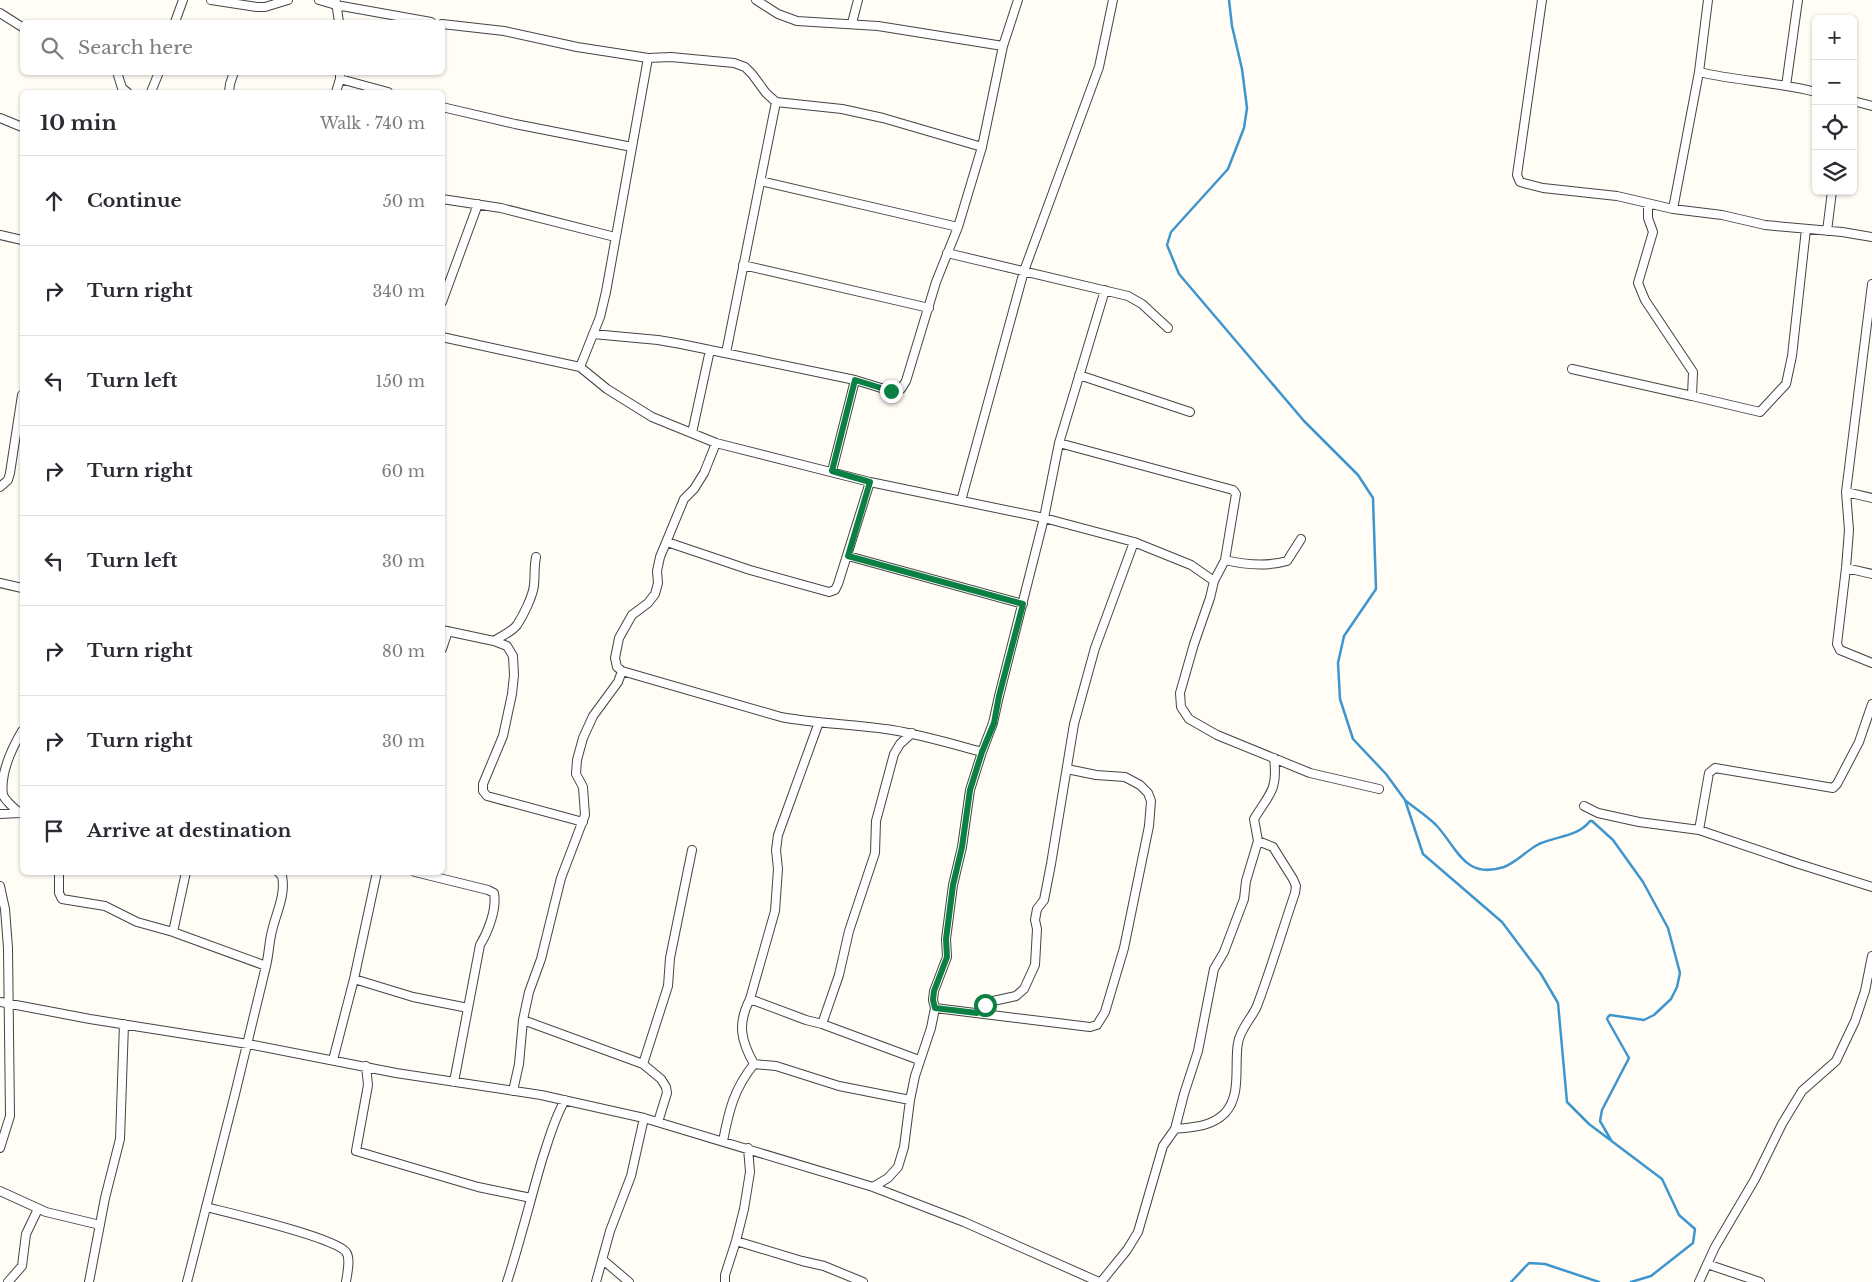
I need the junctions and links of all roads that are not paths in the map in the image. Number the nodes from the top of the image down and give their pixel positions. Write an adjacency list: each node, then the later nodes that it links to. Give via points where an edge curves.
1 (182, 0): 14 (street)
2 (211, 0): 3 (street, via 257,8)
3 (288, 0)
4 (319, 0): 12 (street)
5 (757, 0): 17 (street, via 778,14 797,21)
6 (858, 0): 17 (street)
7 (1018, 0): 20 (street)
8 (1113, 0): 57 (street, via 1099,67)
9 (1542, 0): 46 (street, via 1517,175 1520,182 1543,188 1617,196)
10 (1708, 0): 22 (street)
11 (1798, 0): 27 (street)
12 (336, 2): 15 (street); 16 (street)
13 (0, 13): 19 (street)
14 (176, 20)
15 (339, 20)
16 (422, 20)
17 (852, 23): 20 (street)
18 (445, 24): 21 (street, via 504,31)
19 (20, 26)
20 (1004, 46): 41 (street)
21 (648, 58): 34 (street, via 671,56 734,63 745,67); 40 (street)
22 (1699, 72): 27 (street); 47 (street)
23 (118, 75): 28 (street)
24 (158, 75): 29 (street)
25 (233, 75): 30 (street)
26 (340, 76): 31 (street); 32 (street)
27 (1786, 86): 33 (street)
28 (124, 90)
29 (152, 90)
30 (228, 90)
31 (336, 90)
32 (382, 90)
33 (1812, 91)
34 (776, 102): 41 (street, via 842,109); 42 (street)
35 (1857, 102): 36 (street)
36 (1872, 106)
37 (445, 108): 40 (street)
38 (0, 118): 39 (street)
39 (20, 126)
40 (632, 147): 52 (street)
41 (982, 147): 48 (street)
42 (760, 181): 48 (street); 56 (street)
43 (1831, 195): 50 (street)
44 (445, 199): 45 (street)
45 (478, 204): 52 (street); 60 (street)
46 (1648, 204): 47 (street); 71 (street, via 1652,232 1638,283 1645,300 1693,372)
47 (1673, 209): 49 (street)
48 (958, 227): 55 (street)
49 (1806, 229): 50 (street); 71 (street, via 1786,384 1760,412)
50 (1826, 231): 53 (street)
51 (0, 235): 54 (street)
52 (614, 237): 63 (street, via 606,292)
53 (1872, 237)
54 (20, 240)
55 (947, 253): 57 (street); 61 (street)
56 (743, 265): 61 (street); 66 (street)
57 (1024, 271): 59 (street); 82 (street)
58 (1872, 284): 80 (street)
59 (1105, 290): 62 (street, via 1128,296 1142,304); 69 (street)
60 (445, 294)
61 (929, 308): 70 (street, via 901,389 891,391)
62 (1168, 328)
63 (593, 334): 65 (street, via 658,340); 67 (street)
64 (445, 338): 67 (street)
65 (710, 350): 66 (street); 74 (street)
66 (726, 353): 70 (street)
67 (580, 367): 74 (street, via 626,402 652,417)
68 (1572, 368): 71 (street)
69 (1079, 375): 73 (street); 76 (street)
70 (855, 380): 77 (street)
71 (1692, 396)
72 (20, 407): 79 (street, via 10,473)
73 (1190, 412)
74 (692, 433): 75 (street)
75 (716, 443): 77 (street); 85 (street, via 704,473 684,499)
76 (1059, 443): 83 (street); 89 (street, via 1233,490 1236,505)
77 (832, 471): 78 (street)
78 (870, 482): 82 (street); 87 (street)
79 (0, 487)
80 (1846, 492): 81 (street); 90 (street)
81 (1872, 498)
82 (961, 501): 83 (street)
83 (1044, 518): 86 (street); 95 (street)
84 (1301, 539): 89 (street, via 1287,561 1274,565)
85 (667, 542): 87 (street, via 829,592 835,590); 99 (street, via 660,557 655,594 632,615 619,638 615,658)
86 (1134, 542): 92 (street, via 1191,565); 106 (street, via 1095,648 1074,724)
87 (848, 556): 95 (street)
88 (536, 557): 97 (street, via 534,586 528,602 516,625)
89 (1225, 560): 92 (street)
90 (1846, 568): 91 (street); 98 (street, via 1837,644 1840,650)
91 (1872, 574)
92 (1214, 581): 105 (street, via 1180,693 1181,707 1189,719 1217,736)
93 (0, 583): 94 (street)
94 (20, 588)
95 (1023, 604): 104 (street, via 994,723)
96 (445, 630): 97 (street)
97 (494, 641): 112 (street, via 507,646 513,656 514,675 503,736 483,791 487,796)
98 (1872, 663)
99 (622, 672): 101 (street, via 781,717); 112 (street, via 594,716 577,760 576,774 583,787 585,805)
100 (1872, 704): 113 (street, via 1859,742 1833,788 1715,768 1709,773)
101 (820, 722): 102 (street); 128 (street, via 778,835 775,911)
102 (912, 734): 104 (street); 135 (street, via 894,754 876,821 875,853)
103 (20, 735): 109 (street, via 6,764 1,788 4,797)
104 (982, 752): 131 (street, via 970,790 953,885 947,957 934,991)
105 (1274, 758): 107 (street, via 1310,772); 114 (street, via 1274,787 1254,819)
106 (1067, 769): 132 (street, via 1044,900 1037,909 1035,920 1035,965 1024,989 1016,996 993,1001); 132 (street, via 1125,778 1140,785 1151,801 1126,939 1105,1012 1097,1025 1090,1027)
107 (1380, 789)
108 (1584, 806): 113 (street, via 1598,813 1639,822)
109 (20, 812)
110 (20, 813): 111 (street)
111 (0, 814)
112 (583, 822): 133 (street, via 561,878)
113 (1699, 830): 122 (street)
114 (1258, 841): 148 (street, via 1244,898 1224,952 1214,969 1198,1051); 148 (street, via 1272,847 1293,879 1295,893 1258,1002 1238,1041 1237,1079 1226,1112 1203,1126)
115 (692, 850): 139 (street, via 670,958 668,986)
116 (59, 875): 124 (street, via 62,899 105,906 137,922)
117 (185, 875): 124 (street)
118 (280, 875): 126 (street, via 283,880 279,909)
119 (376, 875): 127 (street)
120 (428, 875): 130 (street, via 494,893 495,900 480,945)
121 (0, 886): 123 (street)
122 (1872, 886)
123 (3, 909): 129 (street, via 8,948)
124 (173, 932): 126 (street)
125 (1872, 956): 160 (street, via 1855,1021 1836,1061 1802,1092)
126 (266, 966): 136 (street)
127 (354, 979): 130 (street, via 413,997); 137 (street)
128 (750, 999): 135 (street); 140 (street, via 744,1012 742,1037)
129 (4, 1003): 134 (street); 150 (street, via 10,1116)
130 (468, 1008): 142 (street)
131 (935, 1008): 132 (street); 138 (street)
132 (977, 1013)
133 (523, 1020): 139 (street); 143 (street)
134 (124, 1024): 136 (street); 157 (street, via 120,1139)
135 (822, 1024): 138 (street)
136 (248, 1044): 137 (street); 155 (street)
137 (333, 1060): 141 (street)
138 (919, 1060): 145 (street)
139 (643, 1064): 147 (street, via 666,1087)
140 (754, 1064): 145 (street, via 776,1066 839,1086); 149 (street, via 742,1078 730,1107)
141 (366, 1066): 142 (street); 154 (street, via 368,1085 356,1151 478,1187)
142 (454, 1082): 143 (street)
143 (513, 1091): 144 (street)
144 (565, 1100): 146 (street); 154 (street, via 556,1114)
145 (910, 1100): 152 (street, via 898,1167)
146 (644, 1118): 147 (street); 159 (street, via 631,1176)
147 (658, 1122): 149 (street)
148 (1175, 1128): 170 (street, via 1163,1146 1138,1232)
149 (724, 1141): 151 (street)
150 (0, 1148)
151 (748, 1148): 152 (street); 158 (street, via 750,1172)
152 (873, 1187): 170 (street, via 964,1222)
153 (0, 1191): 156 (street)
154 (531, 1198): 165 (street)
155 (206, 1207): 163 (street); 164 (street, via 312,1235 338,1247 348,1257)
156 (38, 1209): 157 (street); 161 (street, via 26,1234 22,1266)
157 (100, 1225): 162 (street)
158 (736, 1240): 168 (street); 169 (street, via 824,1266)
159 (603, 1260): 166 (street); 167 (street)
160 (1707, 1264): 171 (street); 172 (street)
161 (8, 1282)
162 (89, 1282)
163 (187, 1282)
164 (346, 1282)
165 (507, 1282)
166 (596, 1282)
167 (629, 1282)
168 (725, 1282)
169 (863, 1282)
170 (1100, 1282)
171 (1699, 1282)
172 (1760, 1282)

